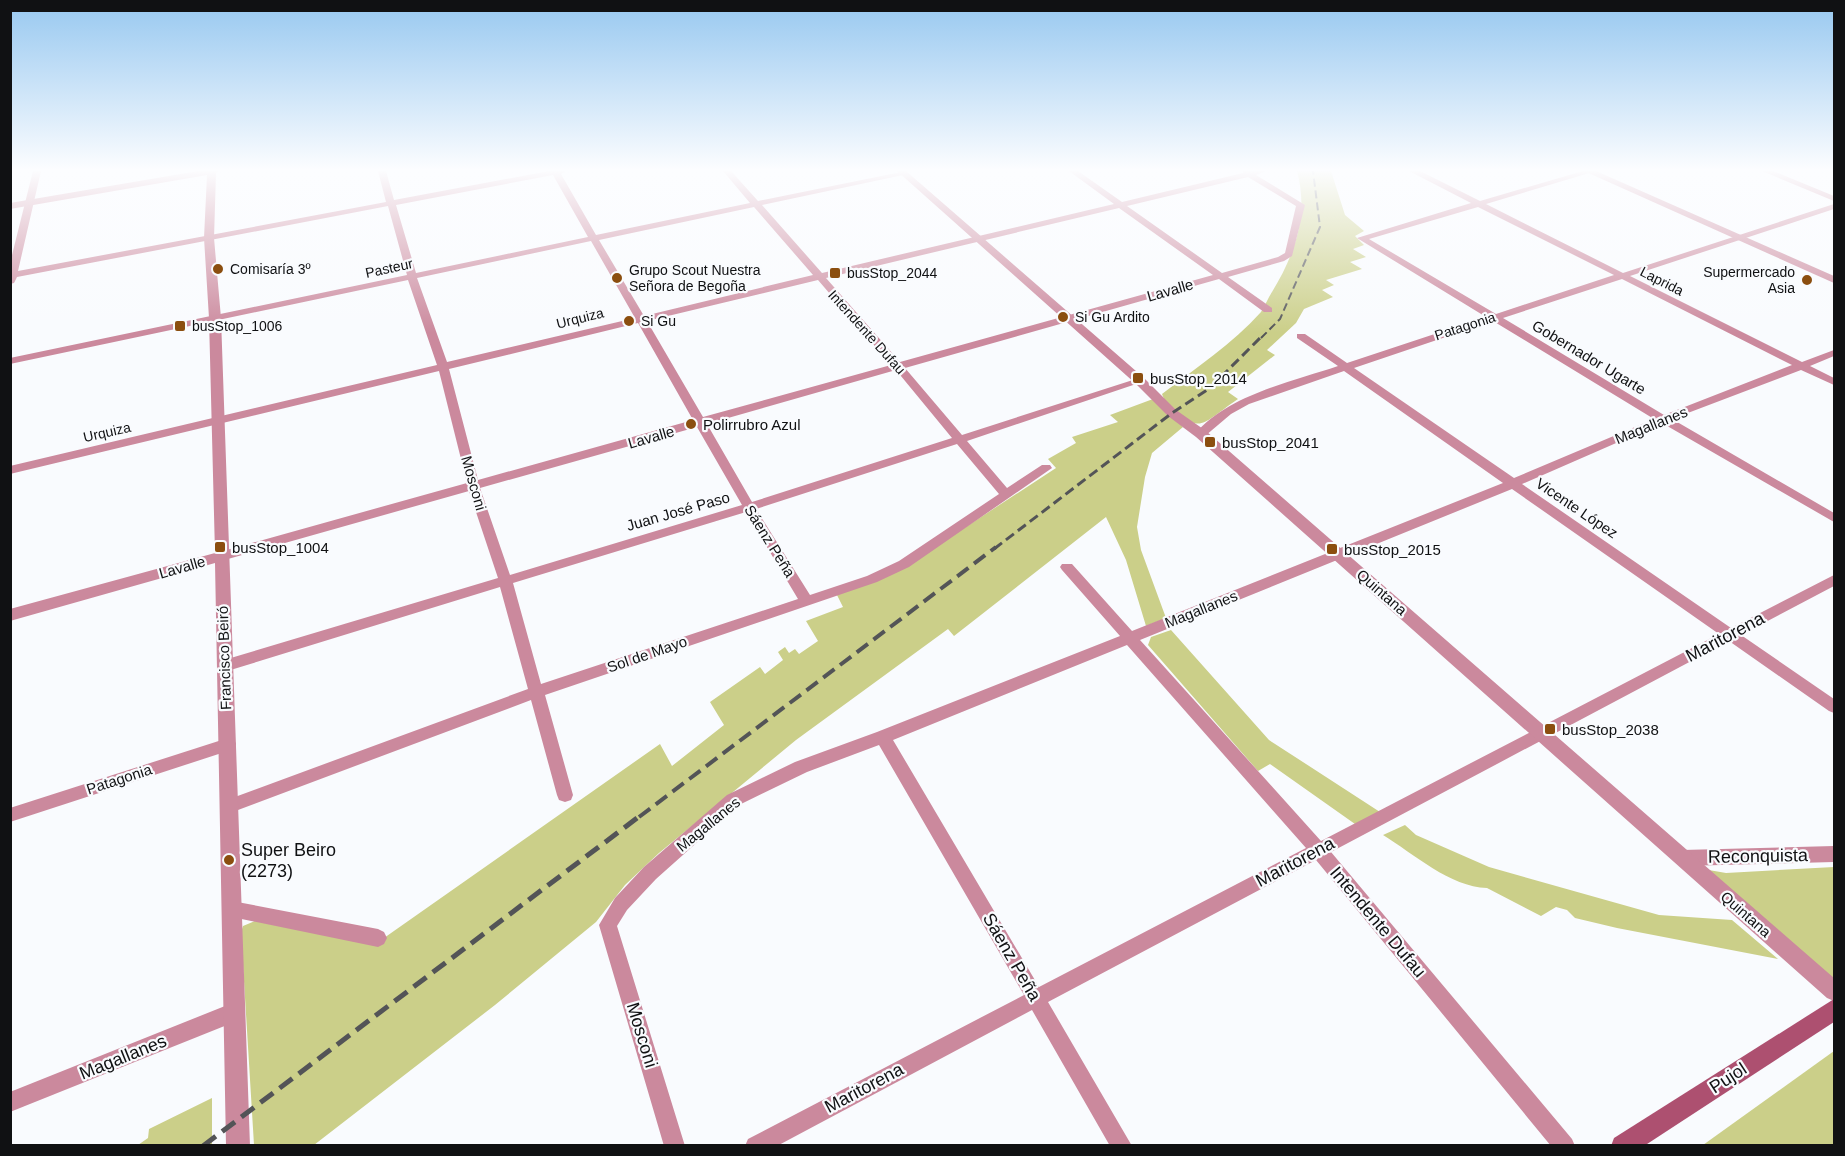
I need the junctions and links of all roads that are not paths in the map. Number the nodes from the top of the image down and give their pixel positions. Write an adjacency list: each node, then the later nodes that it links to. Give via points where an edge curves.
1 (25, 225): 23 (street)
2 (210, 225): 17 (street, Francisco Beiró)
3 (277, 225): 17 (street)
4 (397, 225): 21 (street, Mosconi)
5 (586, 225): 19 (street, Sáenz Peña)
6 (660, 225): 19 (street, Pasteur)
7 (772, 225): 24 (street, Intendente Dufau)
8 (964, 225): 16 (street, Quintana)
9 (1028, 225): 16 (street, Urquiza)
10 (1150, 225): 20 (street)
11 (1296, 225): 20 (street, Lavalle, via 1289,254)
12 (1405, 225): 27 (street, Gobernador Ugarte, via 1362,238)
13 (1521, 225): 22 (street, Laprida)
14 (1710, 225): 18 (street)
15 (1778, 225): 18 (street, Patagonia)
16 (977, 237): 24 (street, Urquiza); 30 (street, Quintana)
17 (209, 238): 23 (street); 28 (street, Francisco Beiró)
18 (1739, 238): 22 (street, Patagonia); 25 (street)
19 (593, 239): 21 (street, Pasteur); 29 (street, Sáenz Peña)
20 (1221, 276): 26 (street); 30 (street, Lavalle)
21 (412, 277): 28 (street, Pasteur); 37 (street, Mosconi)
22 (1624, 277): 27 (street, Patagonia); 36 (street, Laprida)
23 (11, 278)
24 (818, 278): 29 (street, Urquiza); 34 (street, Intendente Dufau)
25 (1834, 280)
26 (1268, 310)
27 (1493, 317): 35 (street, Patagonia); 40 (street, Gobernador Ugarte)
28 (215, 318): 33 (street, Pasteur); 41 (street, Francisco Beiró)
29 (640, 318): 37 (street, Urquiza); 42 (street, Sáenz Peña)
30 (1069, 319): 34 (street, Lavalle); 38 (street, Quintana)
31 (1301, 336): 35 (street, Vicente López)
32 (1834, 353): 36 (street, Magallanes)
33 (10, 361)
34 (898, 366): 42 (street, Lavalle); 44 (street, Intendente Dufau)
35 (1348, 366): 43 (street, Patagonia, via 1245,402); 47 (street, Vicente López)
36 (1802, 366): 39 (street, Laprida); 40 (street, Magallanes)
37 (443, 367): 41 (street, Urquiza); 48 (street, Mosconi)
38 (1140, 381): 43 (street, Quintana, via 1172,413); 44 (street, Juan José Paso)
39 (1834, 382)
40 (1663, 419): 47 (street, Magallanes); 51 (street, Gobernador Ugarte)
41 (217, 421): 46 (street, Urquiza); 53 (street, Francisco Beiró)
42 (701, 422): 48 (street, Lavalle); 50 (street, Sáenz Peña)
43 (1201, 434): 52 (street, Quintana)
44 (959, 438): 49 (street, Intendente Dufau); 50 (street, Juan José Paso)
45 (1046, 468): 49 (street, Sol de Mayo)
46 (10, 470)
47 (1512, 484): 52 (street, Magallanes); 59 (street, Vicente López)
48 (474, 487): 53 (street, Lavalle); 55 (street, Mosconi)
49 (1006, 495): 57 (street, Sol de Mayo, via 904,564 872,579)
50 (749, 507): 55 (street, Juan José Paso); 57 (street, Sáenz Peña)
51 (1834, 518)
52 (1339, 554): 60 (street, Magallanes); 64 (street, Quintana)
53 (221, 556): 58 (street, Lavalle); 61 (street, Francisco Beiró)
54 (1067, 567): 60 (street, Intendente Dufau)
55 (505, 579): 61 (street, Juan José Paso); 62 (street, Mosconi)
56 (1834, 579): 59 (street, Maritorena)
57 (806, 600): 62 (street, Sol de Mayo)
58 (10, 615)
59 (1731, 634): 63 (street, Vicente López); 64 (street, Maritorena)
60 (1128, 638): 65 (street, Magallanes); 70 (street, Intendente Dufau)
61 (224, 666): 66 (street, Francisco Beiró)
62 (535, 692): 67 (street, Mosconi); 68 (street, Sol de Mayo)
63 (1834, 707)
64 (1542, 732): 70 (street, Maritorena); 72 (street, Quintana)
65 (883, 737): 74 (street, Magallanes, via 801,767 734,800 650,873 621,904); 77 (street, Sáenz Peña)
66 (228, 744): 68 (street, Francisco Beiró); 69 (street, Patagonia)
67 (565, 795)
68 (230, 806): 73 (street, Francisco Beiró)
69 (10, 814)
70 (1318, 850): 77 (street, Maritorena); 85 (street, Intendente Dufau)
71 (1834, 854): 72 (street, Reconquista)
72 (1682, 858): 76 (street, Quintana)
73 (232, 909): 75 (street); 79 (street, Francisco Beiró)
74 (608, 926): 82 (street, Mosconi)
75 (378, 938)
76 (1834, 992)
77 (1036, 998): 83 (street, Maritorena); 84 (street, Sáenz Peña)
78 (1834, 1010): 86 (main road, Pujol)
79 (235, 1012): 80 (street, Magallanes); 81 (street, Francisco Beiró)
80 (10, 1102)
81 (238, 1146)
82 (675, 1146)
83 (755, 1146)
84 (1122, 1146)
85 (1565, 1146)
86 (1622, 1146)

